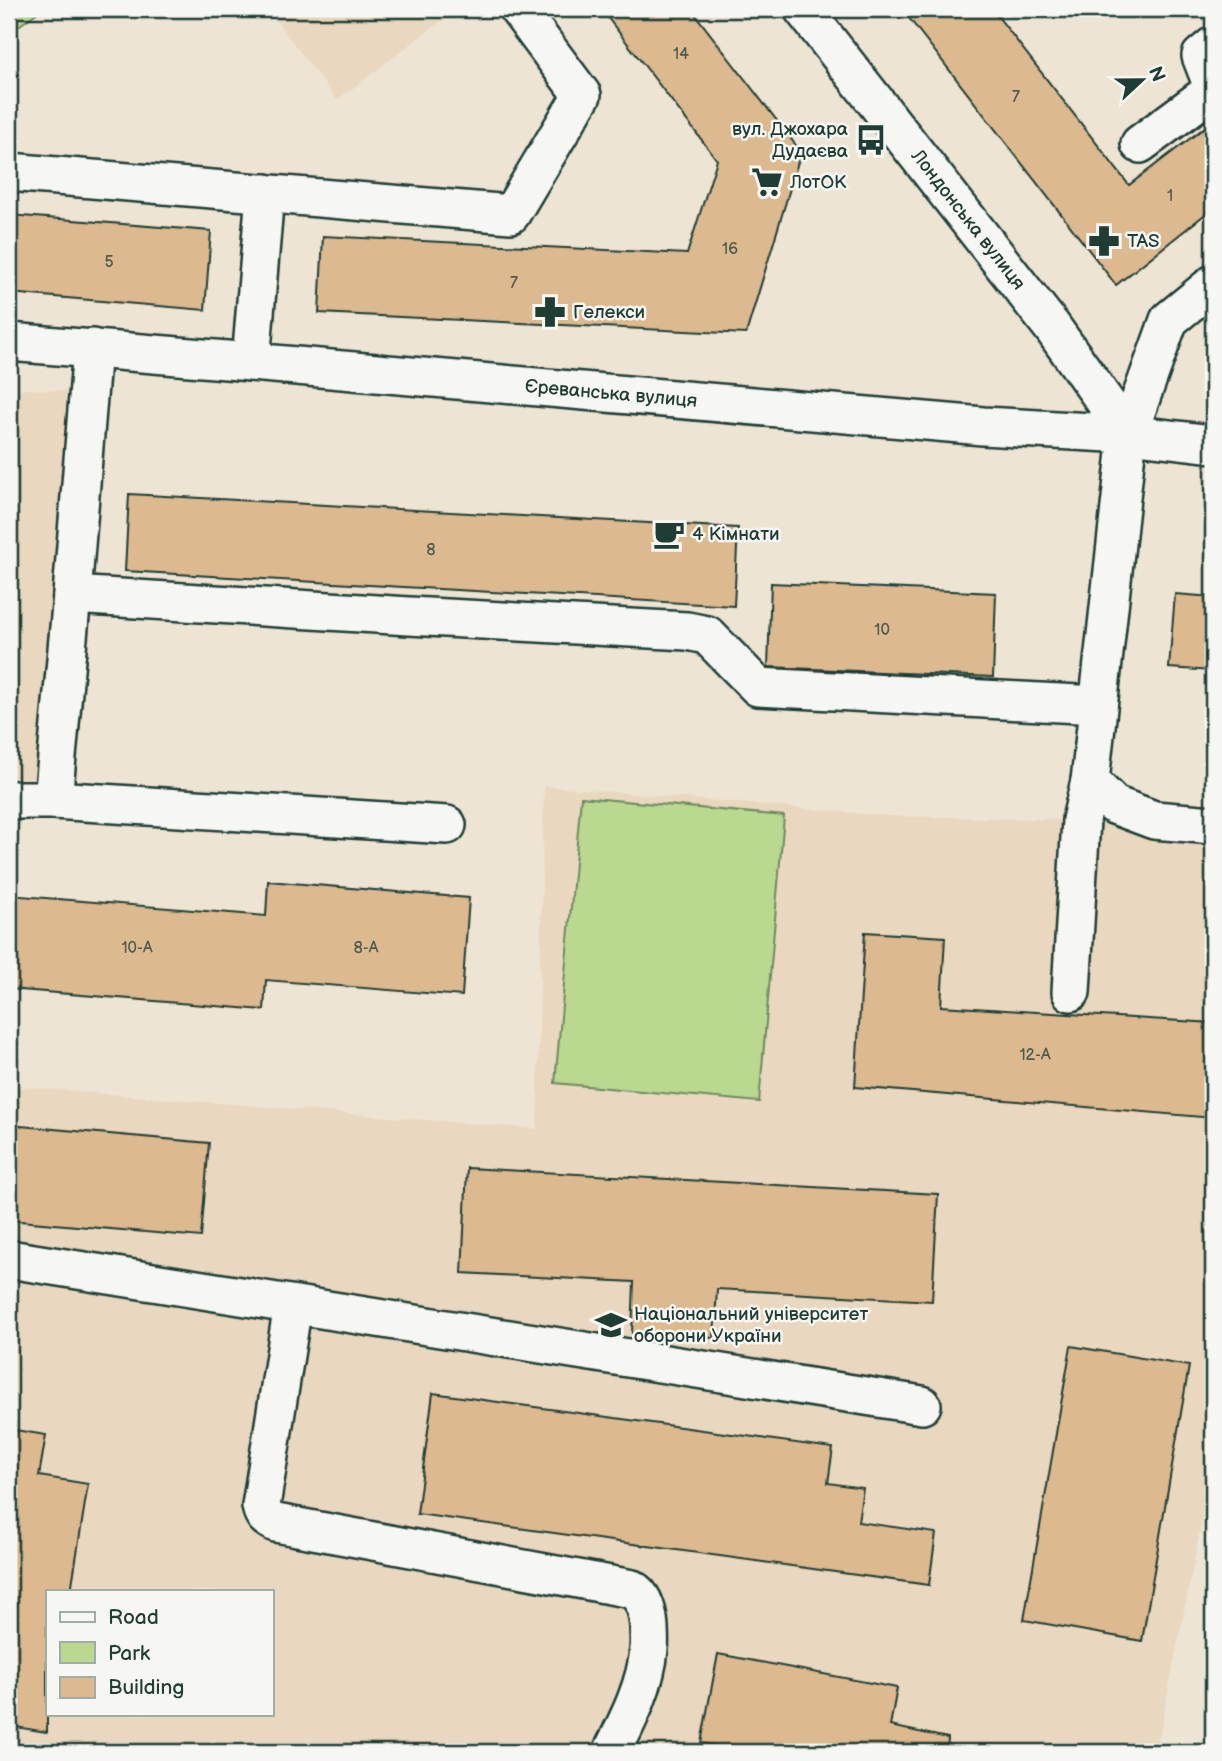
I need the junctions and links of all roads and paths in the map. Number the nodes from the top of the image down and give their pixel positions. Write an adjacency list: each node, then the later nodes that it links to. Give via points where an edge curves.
1 (518, 9): 7 (street, via 582,95 511,214)
2 (803, 9): 12 (street, Лондонська вулиця, via 1052,327)
3 (1213, 46): 4 (street, via 1201,56)
4 (1213, 88): 5 (street)
5 (1140, 144)
6 (9, 172): 7 (street)
7 (265, 193): 11 (street)
8 (1213, 284): 12 (street, via 1168,320)
9 (9, 342): 10 (street, Єреванська вулиця)
10 (92, 348): 11 (street, Єреванська вулиця); 14 (street)
11 (251, 362): 12 (street, Єреванська вулиця, via 969,425)
12 (1128, 434): 13 (street, Єреванська вулиця); 15 (street)
13 (1213, 444)
14 (72, 595): 15 (street, via 687,631 707,635 758,687); 18 (street)
15 (1098, 705): 16 (street)
16 (1090, 781): 20 (street, via 1114,805 1154,820); 21 (street, via 1081,820)
17 (9, 800): 18 (street)
18 (53, 800): 19 (street)
19 (447, 825)
20 (1213, 825)
21 (1071, 992)
22 (9, 1259): 23 (street)
23 (293, 1305): 24 (street); 25 (street, via 262,1512 276,1523 636,1591 648,1618 650,1648 630,1717)
24 (922, 1405)
25 (612, 1752)

